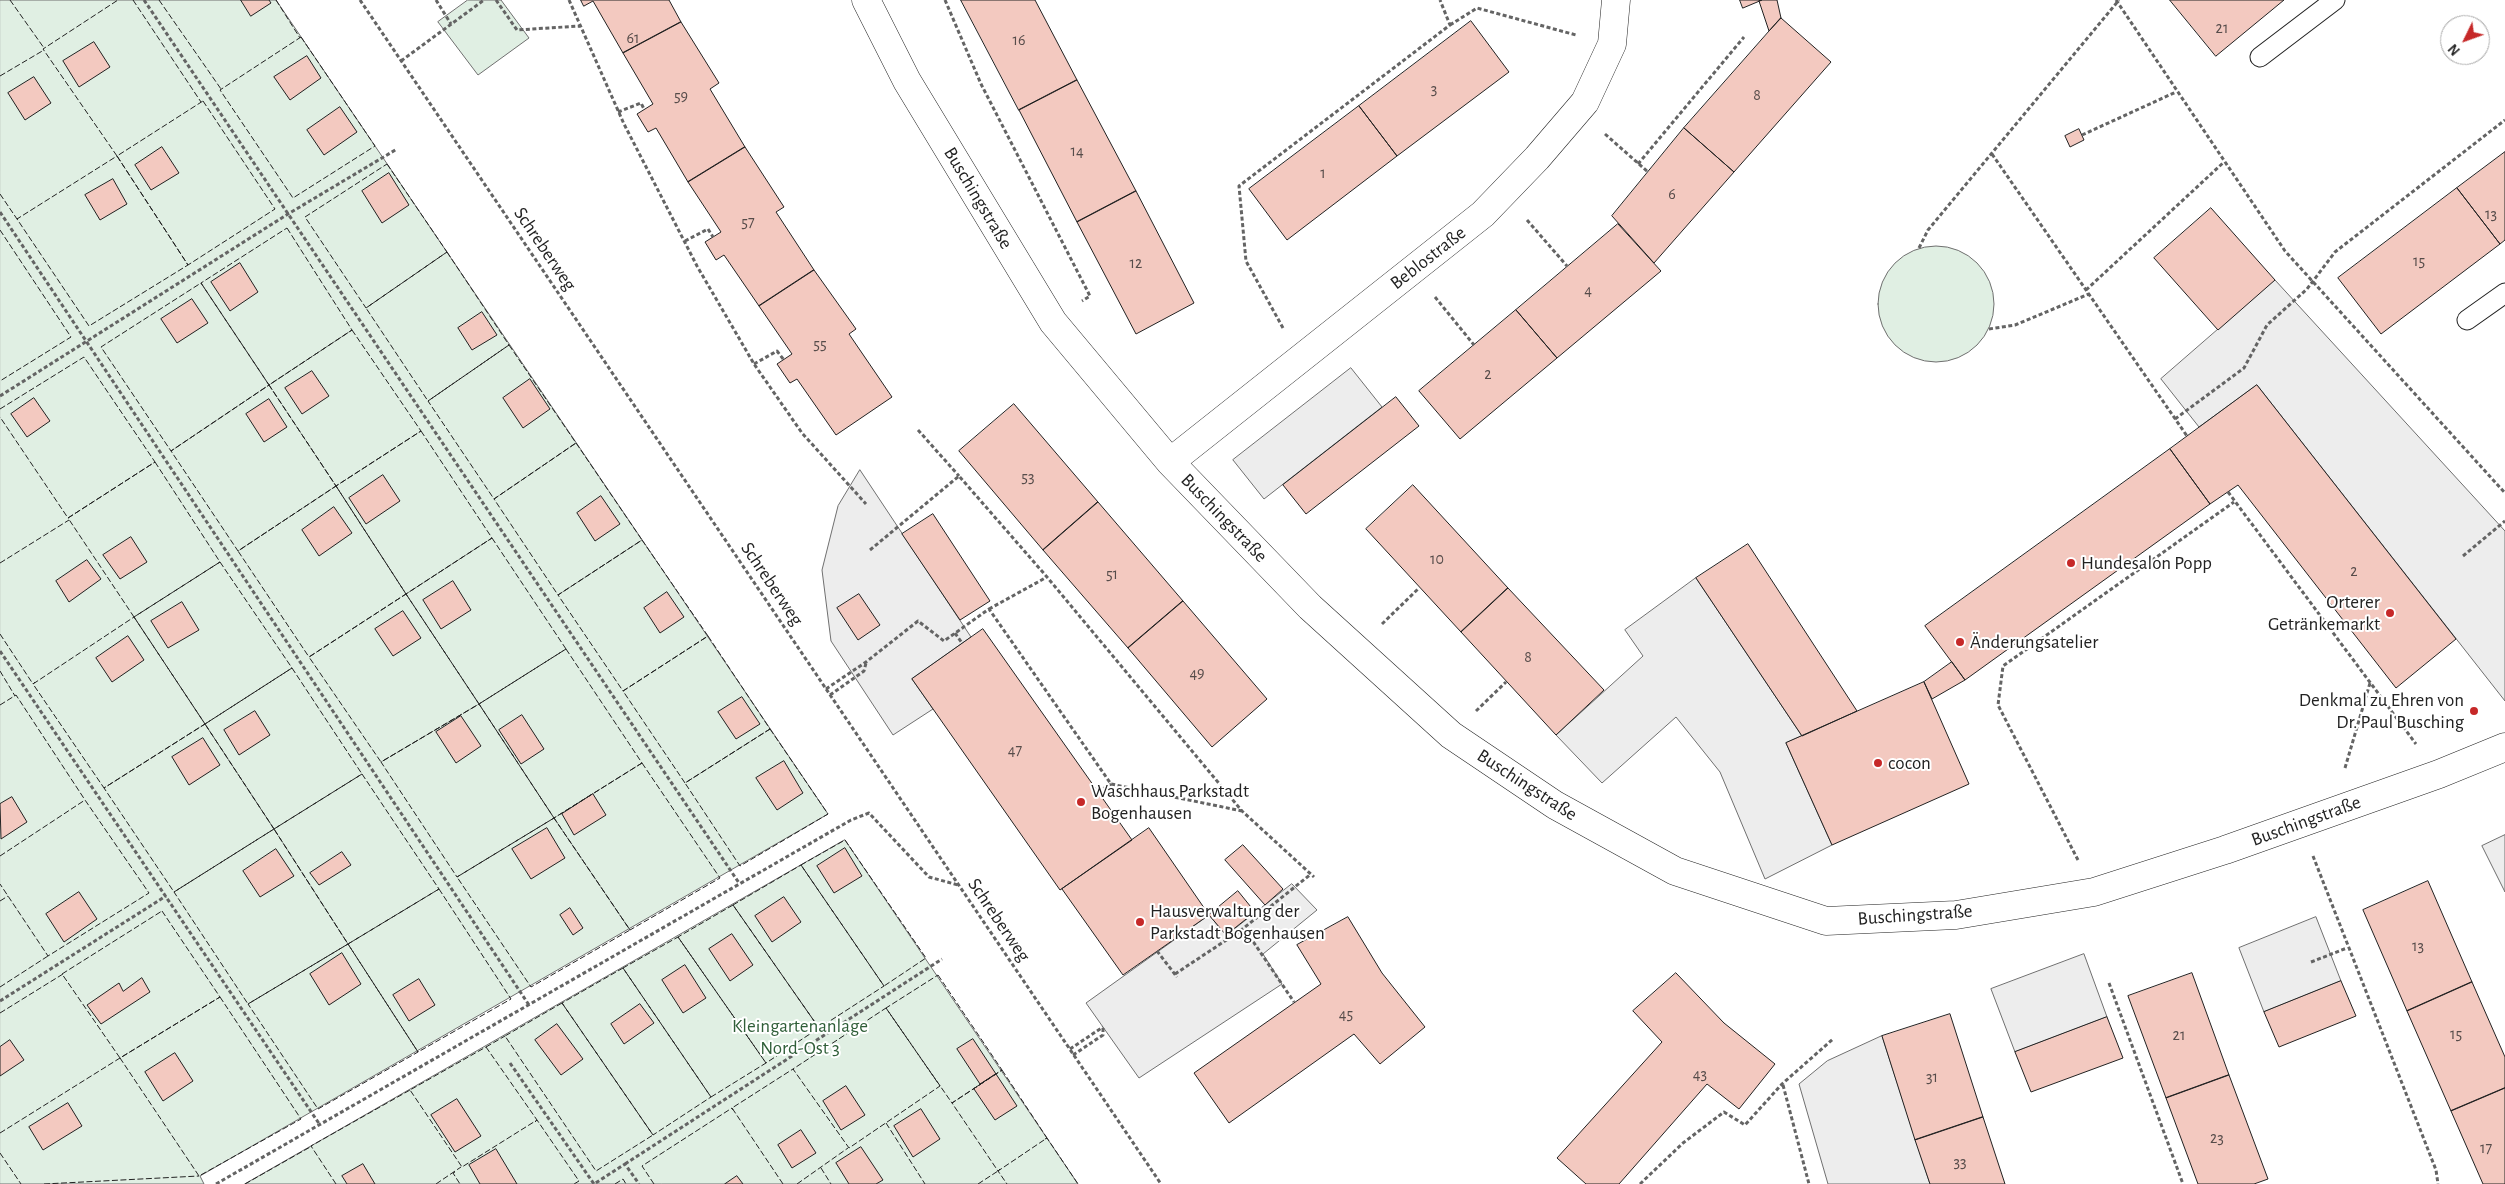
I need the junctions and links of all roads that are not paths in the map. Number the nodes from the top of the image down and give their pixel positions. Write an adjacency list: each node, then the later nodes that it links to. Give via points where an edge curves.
1 (866, 0): 7 (street, Buschingstraße, via 907,81 1054,322)
2 (1616, 0): 7 (street, Beblostraße, via 1612,44 1585,102 1483,214)
3 (2335, 0): 4 (lane)
4 (2260, 57)
5 (2505, 293): 6 (lane)
6 (2467, 320)
7 (1170, 462): 8 (street, Buschingstraße, via 1310,607 1451,735 1555,805 1675,872 1826,922 1956,915 2094,892 2439,774)
8 (2505, 746)

